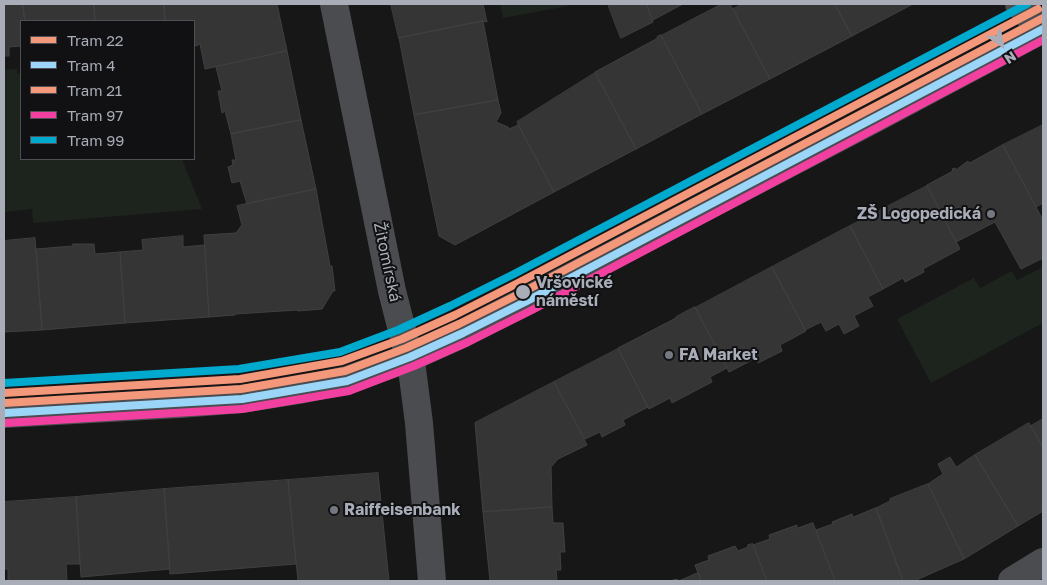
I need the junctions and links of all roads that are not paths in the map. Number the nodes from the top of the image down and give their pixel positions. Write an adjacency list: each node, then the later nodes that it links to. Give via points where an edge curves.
1 (334, 4): 4 (street, Žitomírská, via 392,291)
2 (1019, 4): 3 (street)
3 (1042, 30): 4 (street, via 462,334)
4 (409, 358): 5 (street, via 347,380 242,399); 7 (street, Žitomírská)
5 (4, 414)
6 (1043, 562): 8 (street)
7 (432, 581)
8 (1012, 581)

